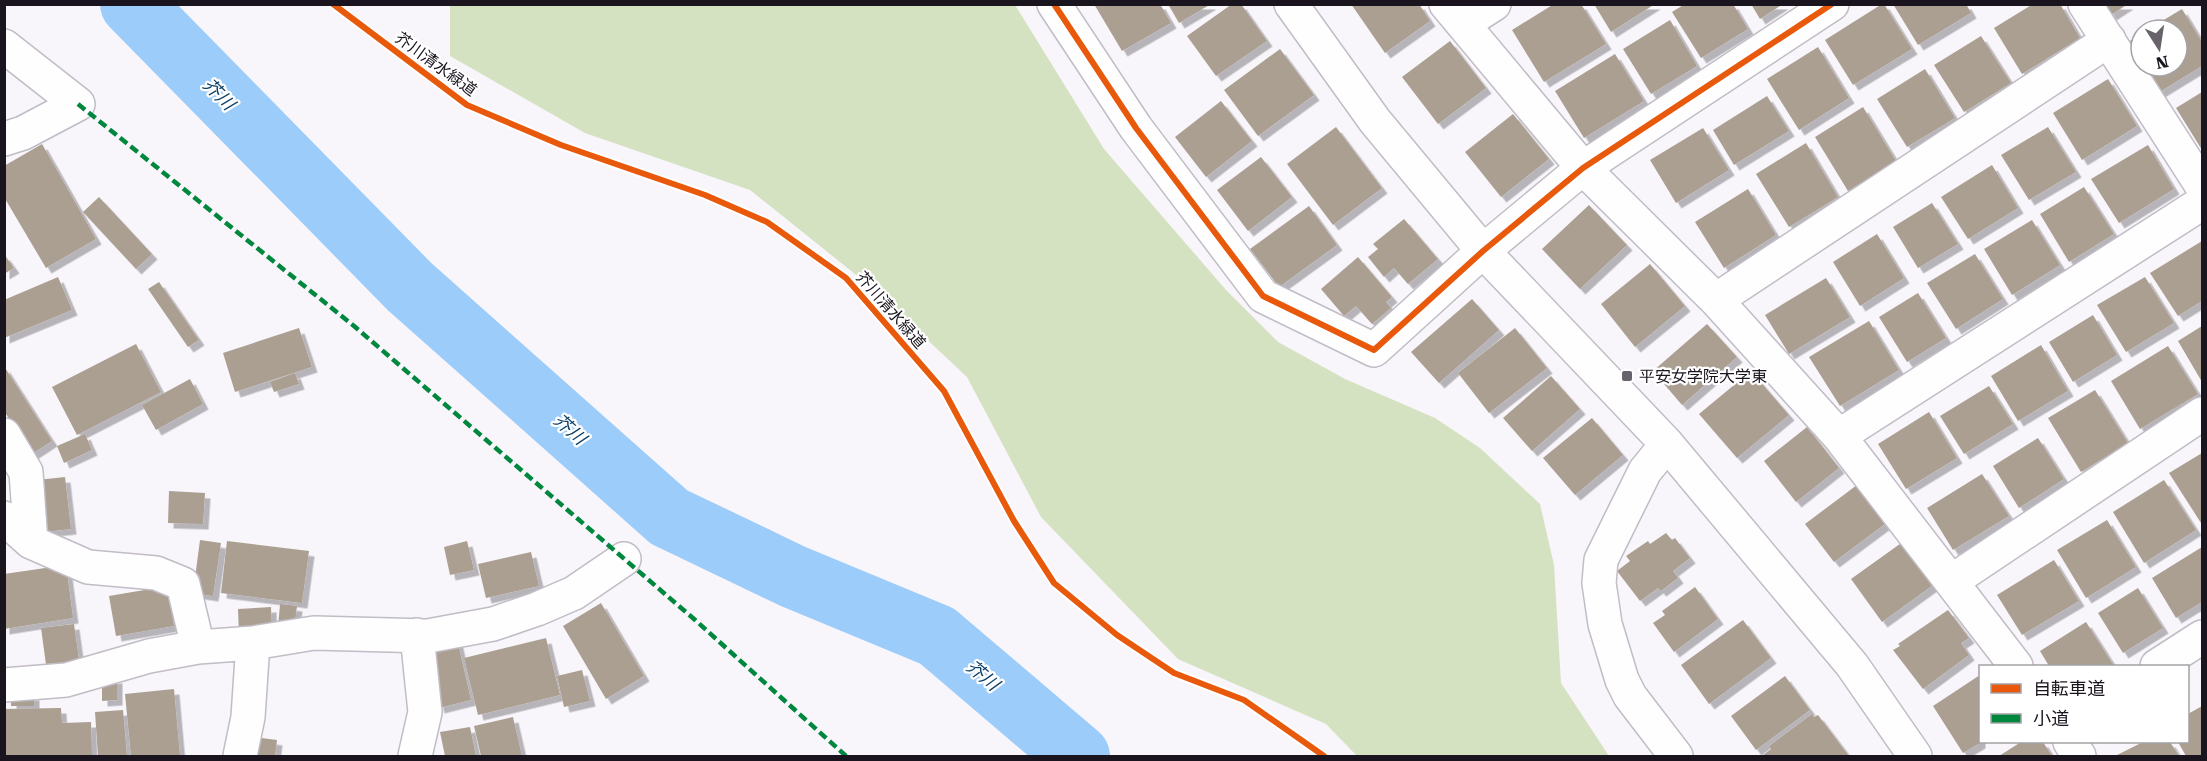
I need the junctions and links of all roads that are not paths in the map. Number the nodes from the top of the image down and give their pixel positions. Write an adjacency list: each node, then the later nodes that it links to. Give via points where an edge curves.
1 (1054, 4): 13 (street, via 1136,128 1263,296 1374,350)
2 (1291, 4): 13 (street, via 1375,121)
3 (1494, 4): 6 (street)
4 (1832, 4): 10 (street)
5 (2085, 4): 7 (street)
6 (1455, 14): 10 (street)
7 (2109, 40): 11 (street); 14 (street)
8 (4, 46): 9 (street, via 78,104)
9 (4, 139)
10 (1583, 168): 13 (street); 14 (street)
11 (2202, 186)
12 (2202, 203): 17 (street)
13 (1483, 252): 18 (street)
14 (1716, 300): 17 (street)
15 (2202, 414): 22 (street)
16 (4, 435): 20 (street, via 26,472)
17 (1839, 436): 22 (street)
18 (1667, 444): 33 (street, via 1645,471 1601,560 1599,583 1605,624 1622,680); 34 (street, via 1852,665)
19 (4, 518): 20 (street)
20 (31, 542): 26 (street, via 88,567 156,573 183,584)
21 (624, 559): 23 (street, via 574,593 537,609 493,624)
22 (1952, 581): 27 (street)
23 (417, 635): 25 (street, via 314,633); 32 (street, via 425,712)
24 (2202, 637): 28 (street)
25 (253, 643): 26 (street); 31 (street, via 248,717)
26 (198, 647): 29 (street, via 149,656 66,680)
27 (2015, 665)
28 (2159, 665)
29 (4, 685)
30 (2071, 743): 35 (street)
31 (240, 756)
32 (414, 756)
33 (1676, 756)
34 (1915, 756)
35 (2079, 756)

